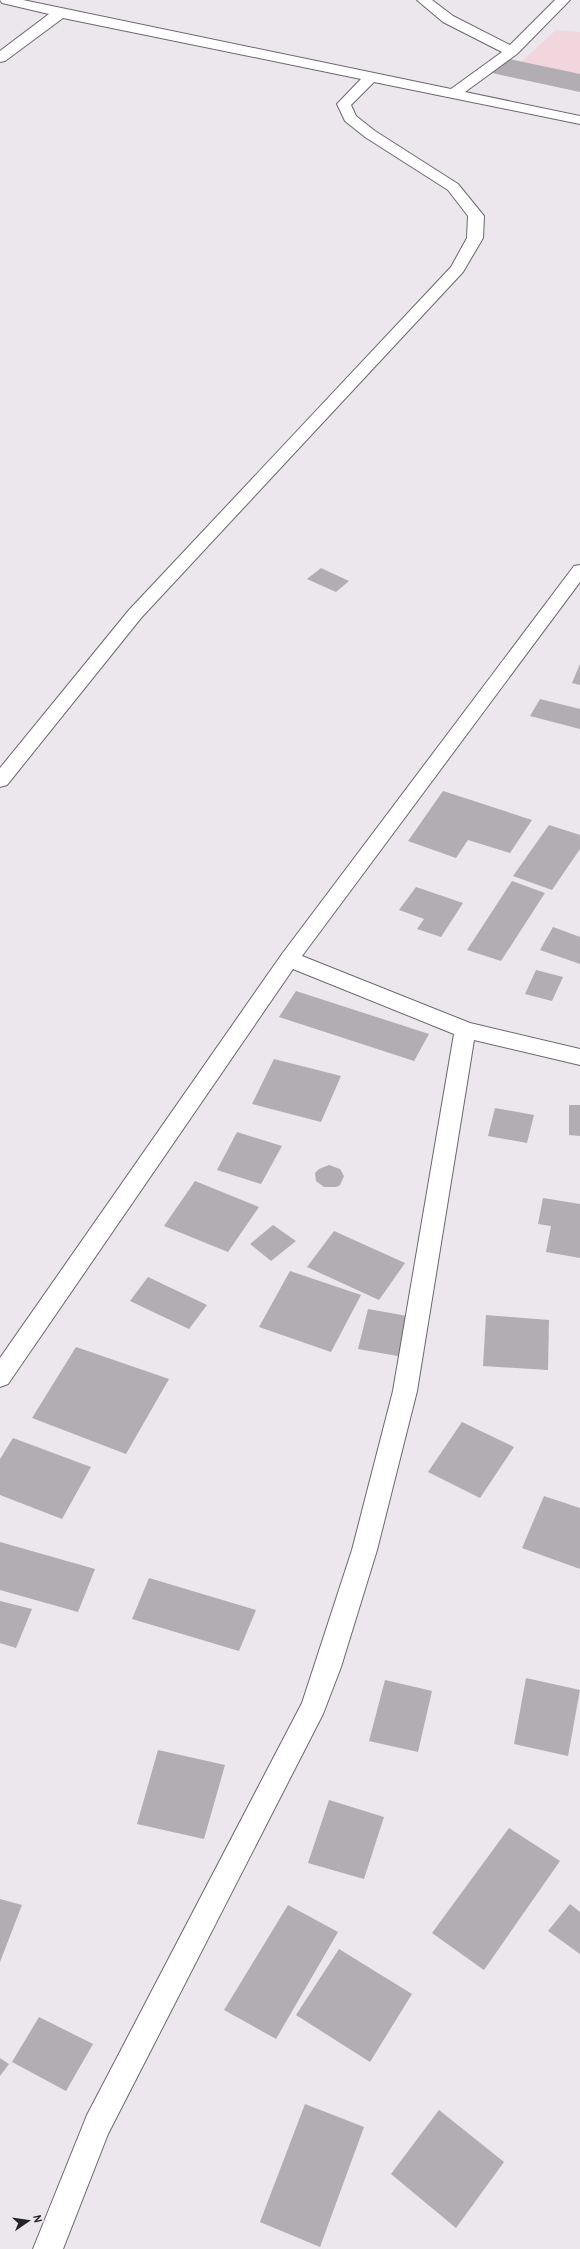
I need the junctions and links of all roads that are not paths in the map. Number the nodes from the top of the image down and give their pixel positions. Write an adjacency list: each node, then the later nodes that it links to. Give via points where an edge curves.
1 (7, 0): 4 (street)
2 (424, 0): 5 (street, via 448,19)
3 (563, 0): 5 (street)
4 (60, 13): 6 (street); 7 (street)
5 (512, 51): 8 (street)
6 (0, 58)
7 (372, 76): 8 (street); 11 (street, via 344,104 350,118 370,134 453,187 476,216 475,238 458,269 135,614)
8 (455, 93): 9 (street)
9 (580, 120)
10 (580, 570): 12 (street)
11 (0, 780)
12 (290, 958): 13 (street); 15 (street)
13 (465, 1030): 14 (street); 16 (street, via 405,1392 395,1438 338,1639 314,1706 97,2125)
14 (580, 1057)
15 (0, 1376)
16 (48, 2249)

